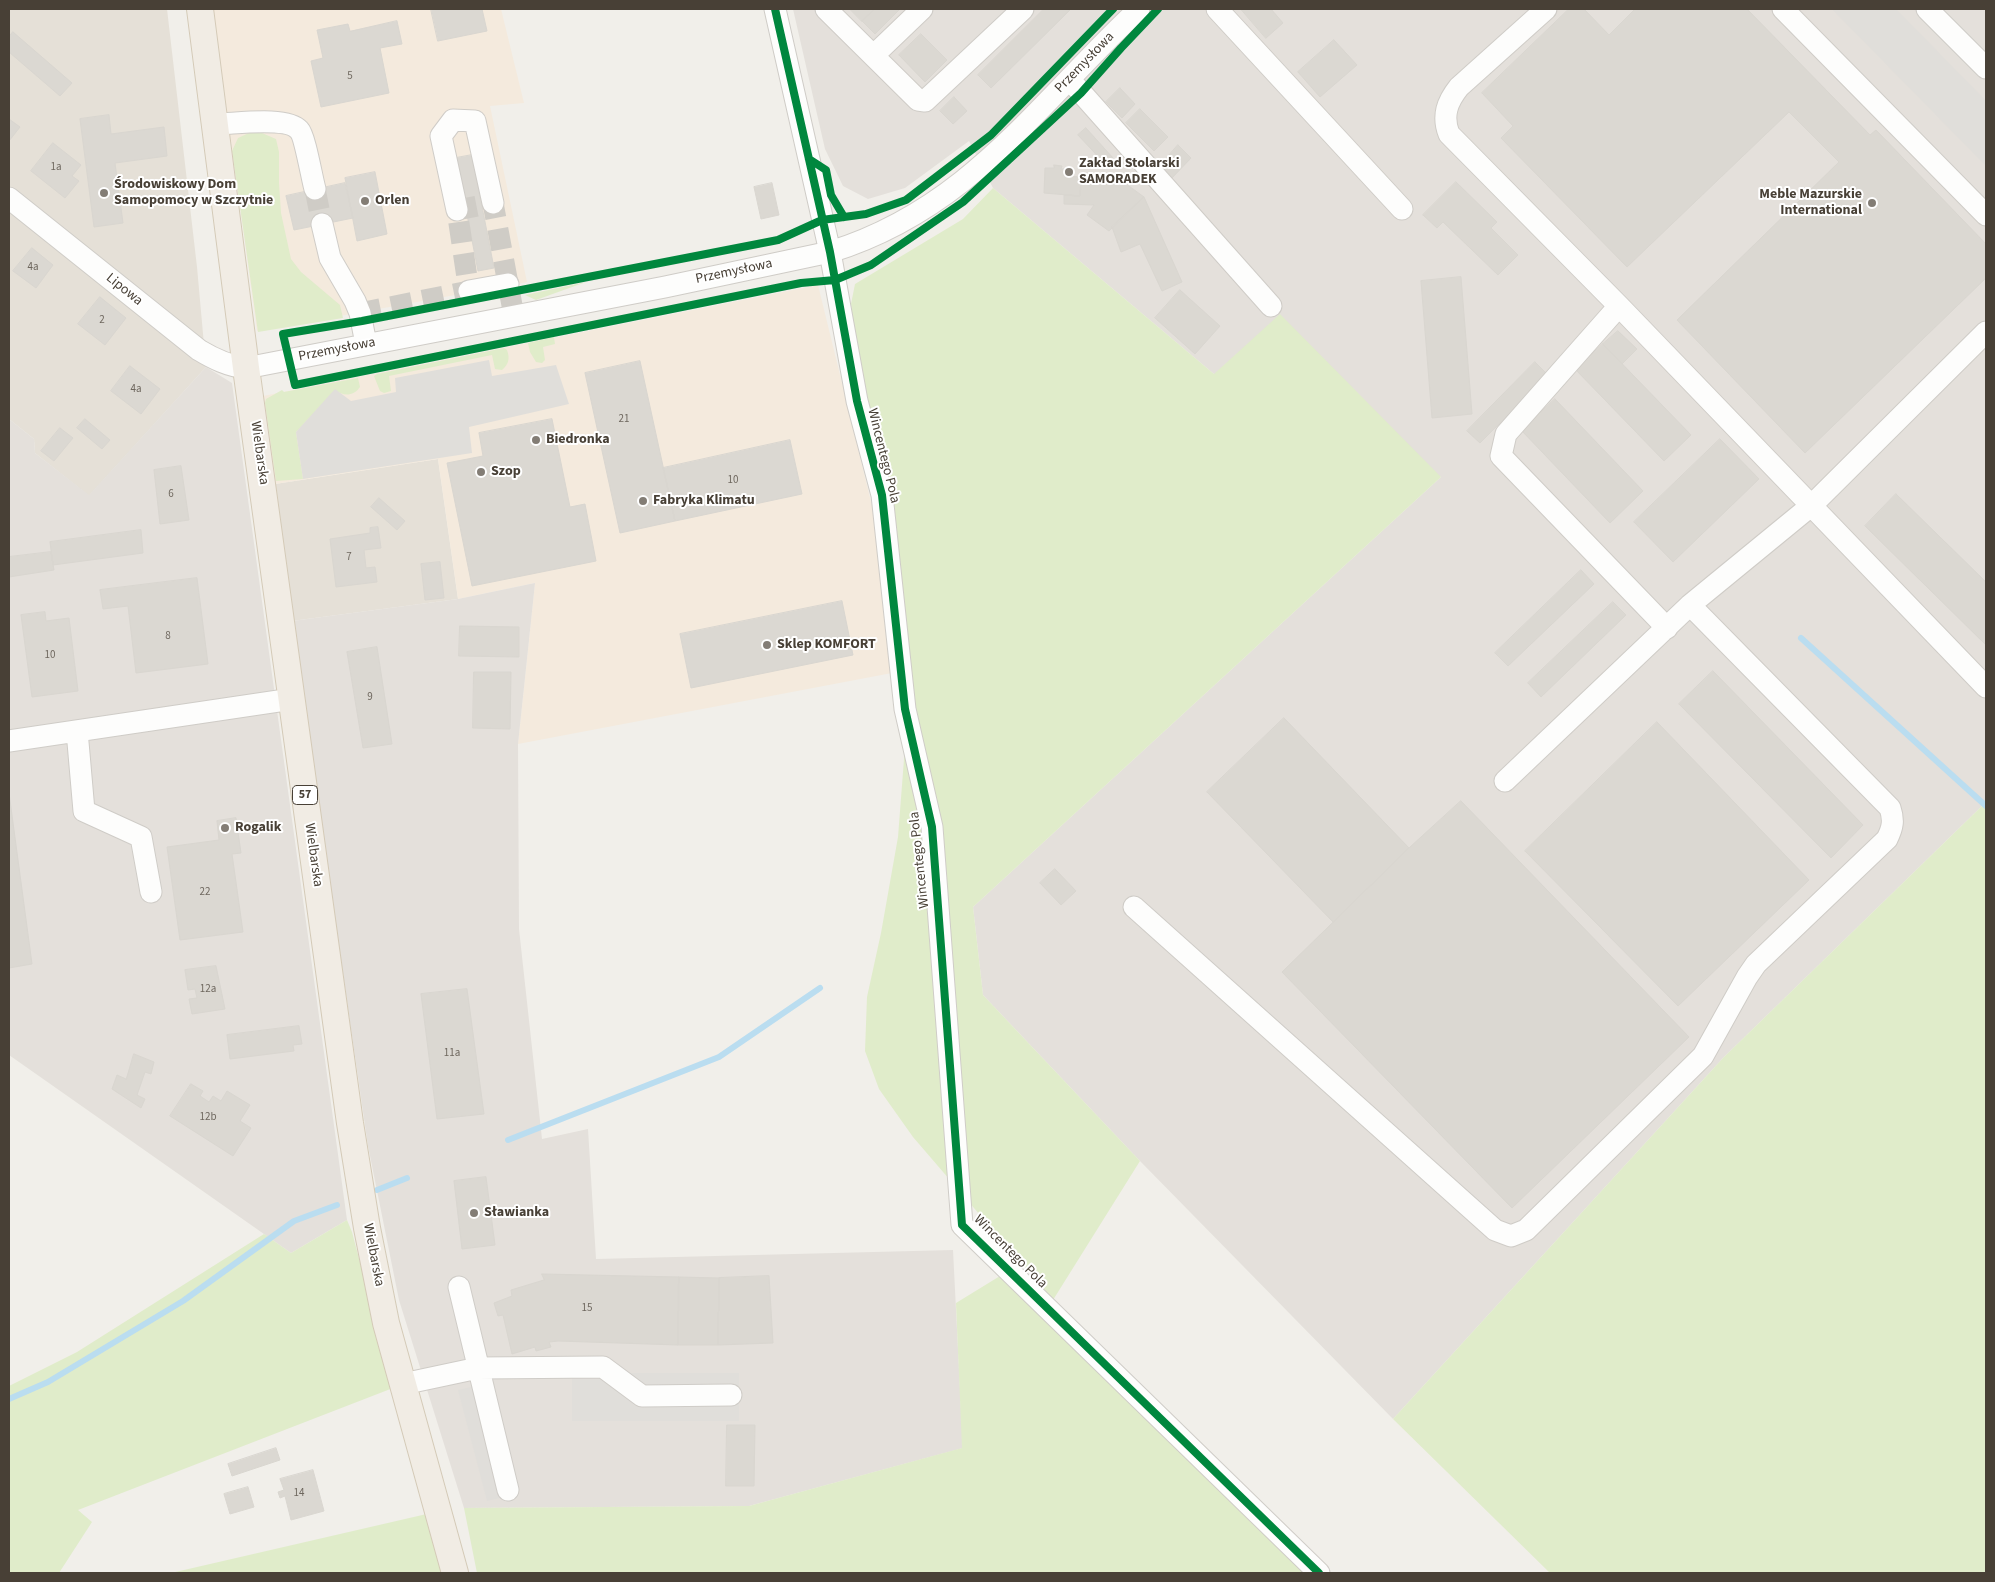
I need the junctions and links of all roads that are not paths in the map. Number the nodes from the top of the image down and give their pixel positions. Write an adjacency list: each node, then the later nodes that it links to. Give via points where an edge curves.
1 (200, 9): 14 (main road, Wielbarska / 57)
2 (775, 9): 22 (street, Wincentego Pola)
3 (826, 9): 11 (street)
4 (922, 9): 11 (street)
5 (1023, 9): 11 (street, via 925,101 918,100)
6 (1216, 9): 18 (street)
7 (1546, 9): 26 (street, via 1459,87 1445,112 1445,123 1449,134)
8 (1782, 9): 20 (street)
9 (1927, 9): 12 (street)
10 (1125, 13): 13 (street, Przemysłowa)
11 (874, 56)
12 (1986, 68)
13 (1070, 80): 22 (street, Przemysłowa, via 997,153 941,199 878,235); 25 (street)
14 (216, 124): 15 (street, via 269,122 292,125 300,131); 29 (main road, Wielbarska / 57)
15 (315, 190)
16 (9, 198): 29 (street, Lipowa, via 199,350 215,360)
17 (493, 203): 19 (street, via 475,121 453,120 441,136)
18 (1402, 209)
19 (457, 210)
20 (1986, 215)
21 (322, 224): 28 (street, via 330,258 360,313)
22 (830, 252): 28 (street, Przemysłowa); 46 (street, Wincentego Pola, via 857,402 882,495 906,709 932,827 962,1225)
23 (508, 284): 24 (street)
24 (469, 291)
25 (1271, 306)
26 (1619, 306): 30 (street); 32 (street, via 1506,434 1501,456)
27 (1986, 332): 30 (street)
28 (366, 344): 29 (street, Przemysłowa)
29 (246, 368): 34 (main road, Wielbarska / 57)
30 (1812, 505): 31 (street); 33 (street)
31 (1690, 605): 32 (street); 39 (street, via 1890,808 1894,819 1892,829 1887,840 1756,964 1703,1056 1526,1230 1511,1236 1495,1230)
32 (1667, 628): 37 (street)
33 (1986, 687)
34 (292, 699): 35 (street); 42 (main road, Wielbarska / 57, via 367,1228 386,1322)
35 (77, 731): 36 (street); 38 (street, via 84,811 141,838)
36 (9, 741)
37 (1505, 781)
38 (151, 892)
39 (1134, 907)
40 (459, 1287): 41 (street)
41 (478, 1368): 42 (street); 43 (street, via 603,1367 642,1396); 44 (street)
42 (403, 1384): 45 (main road, Wielbarska / 57)
43 (731, 1395)
44 (508, 1490)
45 (455, 1573)
46 (1319, 1573)

